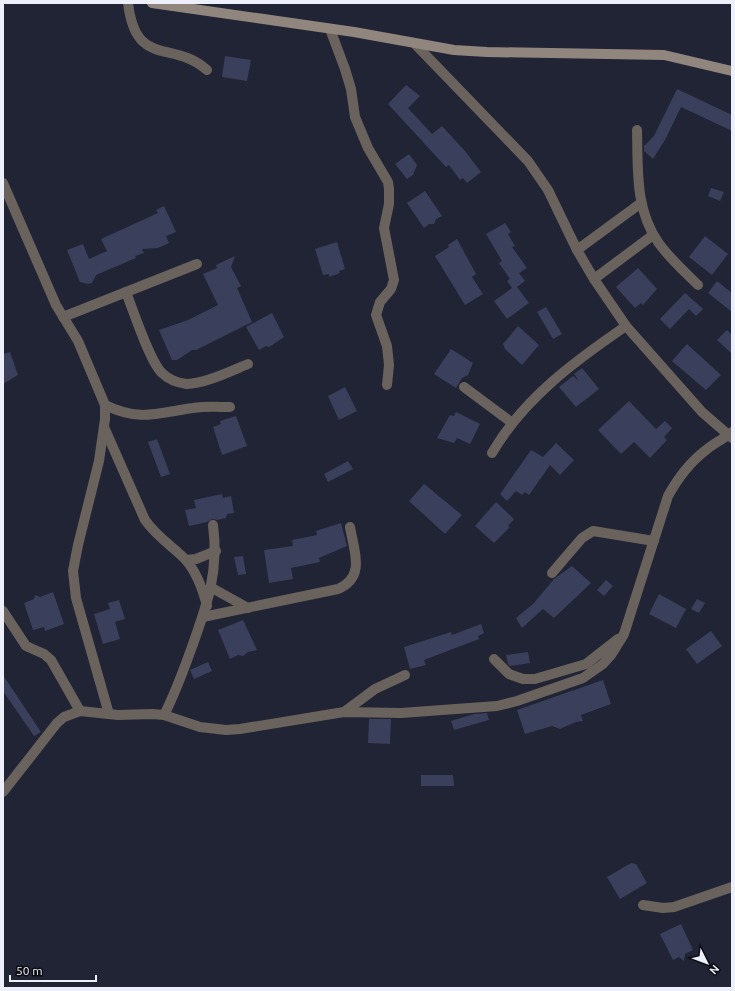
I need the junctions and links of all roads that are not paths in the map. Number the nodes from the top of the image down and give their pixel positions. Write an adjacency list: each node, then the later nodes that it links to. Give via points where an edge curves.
1 (128, 3): 5 (street, via 134,31 148,46 194,61)
2 (152, 3): 3 (street)
3 (330, 29): 4 (street); 19 (street, via 347,76 355,117 368,148 388,182 389,204 384,228 394,280 391,289 380,302 376,315 387,346 390,365)
4 (416, 45): 6 (street, via 486,52 664,55); 11 (street, via 528,161 548,190)
5 (207, 70)
6 (732, 71)
7 (637, 130): 9 (street)
8 (3, 183): 16 (street)
9 (641, 203): 10 (street); 11 (street)
10 (653, 235): 13 (street); 14 (street, via 664,251)
11 (577, 250): 13 (street)
12 (197, 264): 15 (street)
13 (594, 279): 17 (street)
14 (698, 285)
15 (126, 292): 16 (street); 18 (street, via 154,361 162,373 173,381 187,384 201,382)
16 (63, 317): 21 (street, via 78,341)
17 (626, 326): 23 (street, via 547,386); 25 (street, via 702,412)
18 (248, 364)
19 (387, 385)
20 (464, 387): 23 (street)
21 (105, 405): 22 (street, via 123,413 145,416 194,407); 24 (street)
22 (230, 407)
23 (511, 422): 26 (street)
24 (104, 426): 31 (street, via 145,520); 43 (street, via 96,474 75,558 74,584)
25 (731, 435): 29 (street, via 700,454 676,482 668,496)
26 (492, 453)
27 (213, 525): 30 (street)
28 (350, 528): 35 (street, via 357,567 355,574 345,586)
29 (654, 541): 32 (street, via 594,531 582,538); 38 (street)
30 (216, 552): 31 (street); 33 (street)
31 (186, 560): 34 (street, via 201,586)
32 (552, 573)
33 (212, 588): 34 (street); 35 (street)
34 (207, 606): 37 (street)
35 (248, 608): 37 (street)
36 (3, 611): 41 (street, via 26,646 51,660)
37 (203, 618): 44 (street, via 179,684)
38 (624, 634): 39 (street, via 591,662 535,679 523,679 509,674); 42 (street, via 611,655 588,675 572,683 517,701 482,707 401,713)
39 (494, 659)
40 (405, 674): 42 (street, via 375,689)
41 (80, 711): 43 (street); 45 (street, via 64,717 50,729)
42 (344, 712): 44 (street, via 226,730 200,727)
43 (109, 714): 44 (street)
44 (164, 715)
45 (3, 792)
46 (732, 887): 47 (street, via 674,907)
47 (643, 905)

